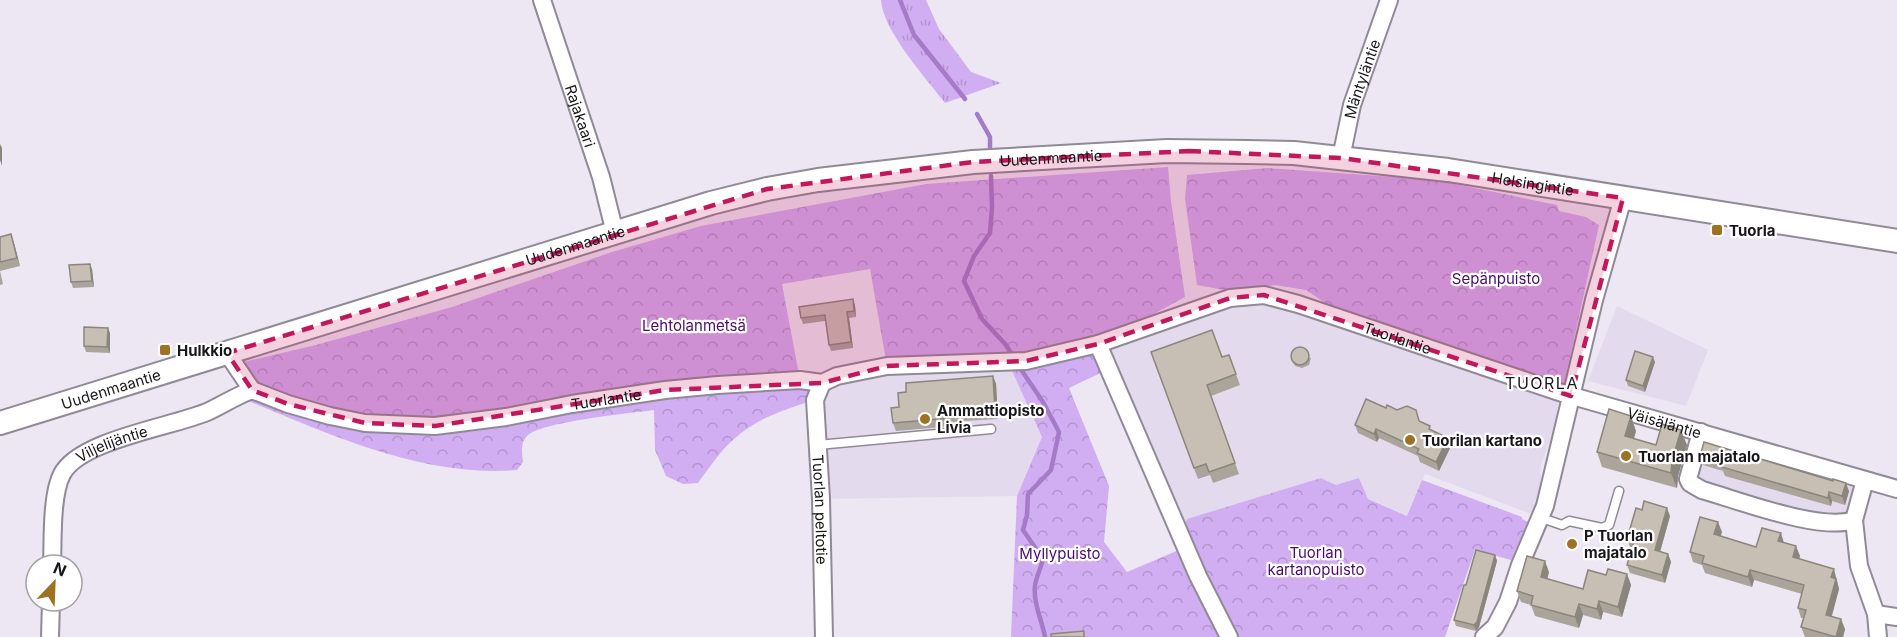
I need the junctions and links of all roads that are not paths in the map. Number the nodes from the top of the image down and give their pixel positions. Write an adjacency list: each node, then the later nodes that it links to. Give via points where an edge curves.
1 (542, 0): 6 (street, Rajakaari, via 601,177)
2 (1389, 0): 4 (street, Mäntyläntie, via 1352,105)
3 (1167, 151): 4 (main road, Helsingintie, via 1294,153); 6 (main road, Uudenmaantie, via 996,160 818,180 711,203)
4 (1341, 158): 5 (main road, Helsingintie, via 1448,170)
5 (1623, 198): 7 (main road, Helsingintie); 12 (street)
6 (615, 233): 9 (main road, Uudenmaantie)
7 (1897, 241)
8 (1098, 344): 10 (street, Tuorlantie, via 1026,361 887,366); 12 (street, Tuorlantie, via 1230,298 1264,295); 28 (street, via 1198,576)
9 (227, 353): 11 (street); 13 (main road, Uudenmaantie)
10 (822, 383): 11 (street, Tuorlantie, via 800,380 665,390 435,426 365,423 288,404); 16 (street, Tuorlan peltotie, via 815,400)
11 (252, 390): 22 (street, Viljelijäntie, via 206,412 99,446 80,456 62,473)
12 (1571, 396): 15 (street, Väisäläntie); 20 (street, via 1554,473)
13 (0, 423)
14 (991, 429): 16 (lane)
15 (1701, 432): 17 (street, Väisäläntie); 21 (street, via 1688,479 1702,490 1814,522)
16 (818, 445): 27 (street, Tuorlan peltotie)
17 (1865, 480): 18 (street, Väisäläntie); 21 (street)
18 (1897, 489)
19 (1619, 491): 20 (lane, via 1609,525 1602,528 1569,521 1562,525)
20 (1539, 517): 29 (street, via 1508,602 1495,627)
21 (1854, 520): 24 (street, via 1859,566)
22 (53, 553)
23 (51, 613): 26 (street)
24 (1875, 614): 25 (street); 30 (street)
25 (1897, 617)
26 (50, 637)
27 (824, 637)
28 (1229, 637)
29 (1484, 637)
30 (1878, 637)

